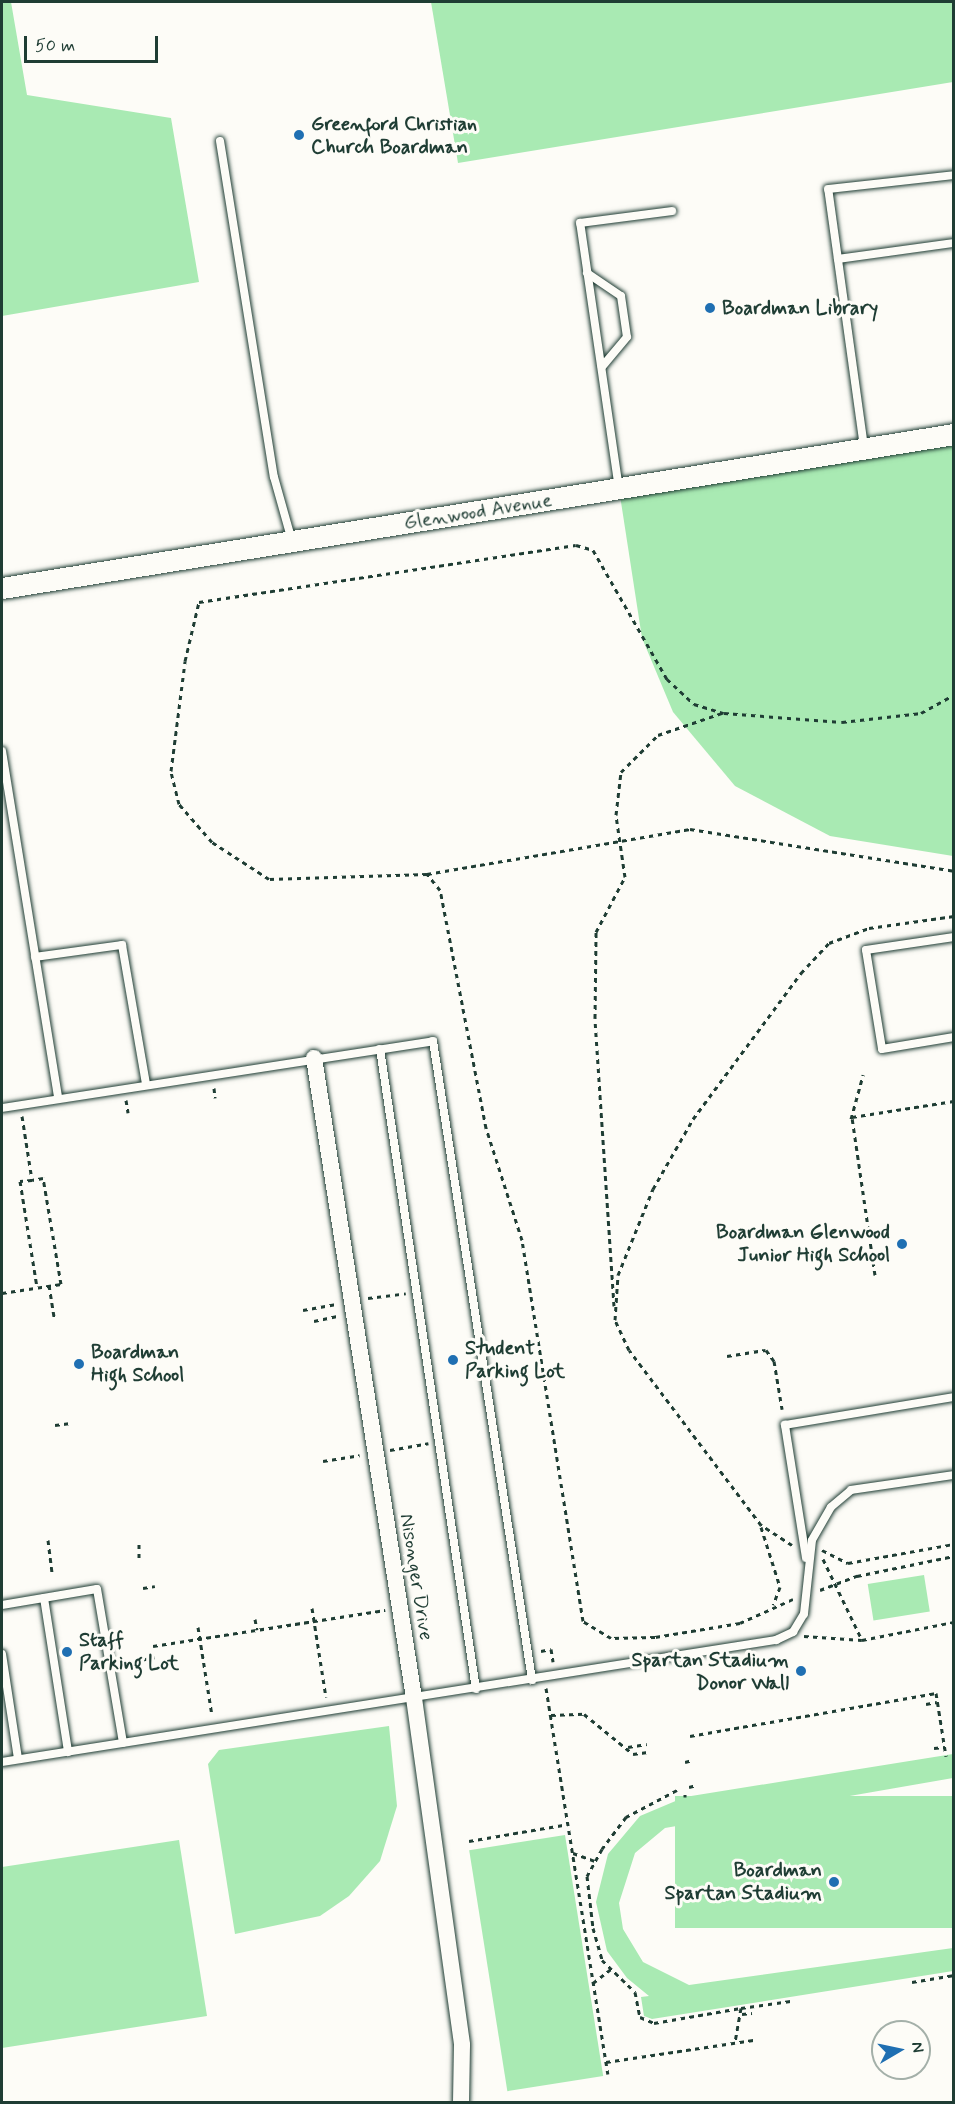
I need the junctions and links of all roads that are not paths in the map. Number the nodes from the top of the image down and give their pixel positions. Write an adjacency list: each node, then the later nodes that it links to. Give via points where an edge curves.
1 (220, 141): 11 (lane, via 274,477)
2 (954, 175): 5 (lane, via 828,189)
3 (672, 211): 6 (lane, via 580,223)
4 (954, 243): 5 (lane)
5 (838, 259): 9 (lane)
6 (588, 273): 7 (lane); 7 (lane, via 621,296 627,337)
7 (602, 367): 10 (lane)
8 (954, 434): 9 (street, Glenwood Avenue)
9 (864, 449): 10 (street, Glenwood Avenue)
10 (619, 489): 11 (street, Glenwood Avenue)
11 (292, 542): 12 (street, Glenwood Avenue)
12 (2, 588)
13 (2, 752): 15 (lane)
14 (954, 937): 16 (lane, via 866,950 882,1049)
15 (34, 957): 19 (lane, via 122,945); 20 (lane)
16 (954, 1037)
17 (380, 1049): 18 (lane); 28 (lane, via 433,1041); 29 (lane)
18 (314, 1058): 19 (lane); 30 (street, Nisonger Drive)
19 (146, 1084): 20 (lane)
20 (58, 1098): 21 (lane)
21 (2, 1108)
22 (954, 1397): 24 (lane, via 785,1425)
23 (954, 1474): 24 (lane, via 851,1490 831,1507)
24 (811, 1548): 28 (lane, via 807,1562 808,1594 793,1632 776,1640)
25 (45, 1598): 26 (lane); 31 (lane, via 97,1589); 32 (lane)
26 (2, 1605)
27 (2, 1654): 33 (lane)
28 (532, 1680): 29 (lane)
29 (476, 1689): 30 (lane)
30 (414, 1698): 31 (lane); 35 (street, Nisonger Drive, via 462,2045)
31 (123, 1743): 32 (lane)
32 (68, 1752): 33 (lane)
33 (18, 1759): 34 (lane)
34 (2, 1762)
35 (460, 2103)

